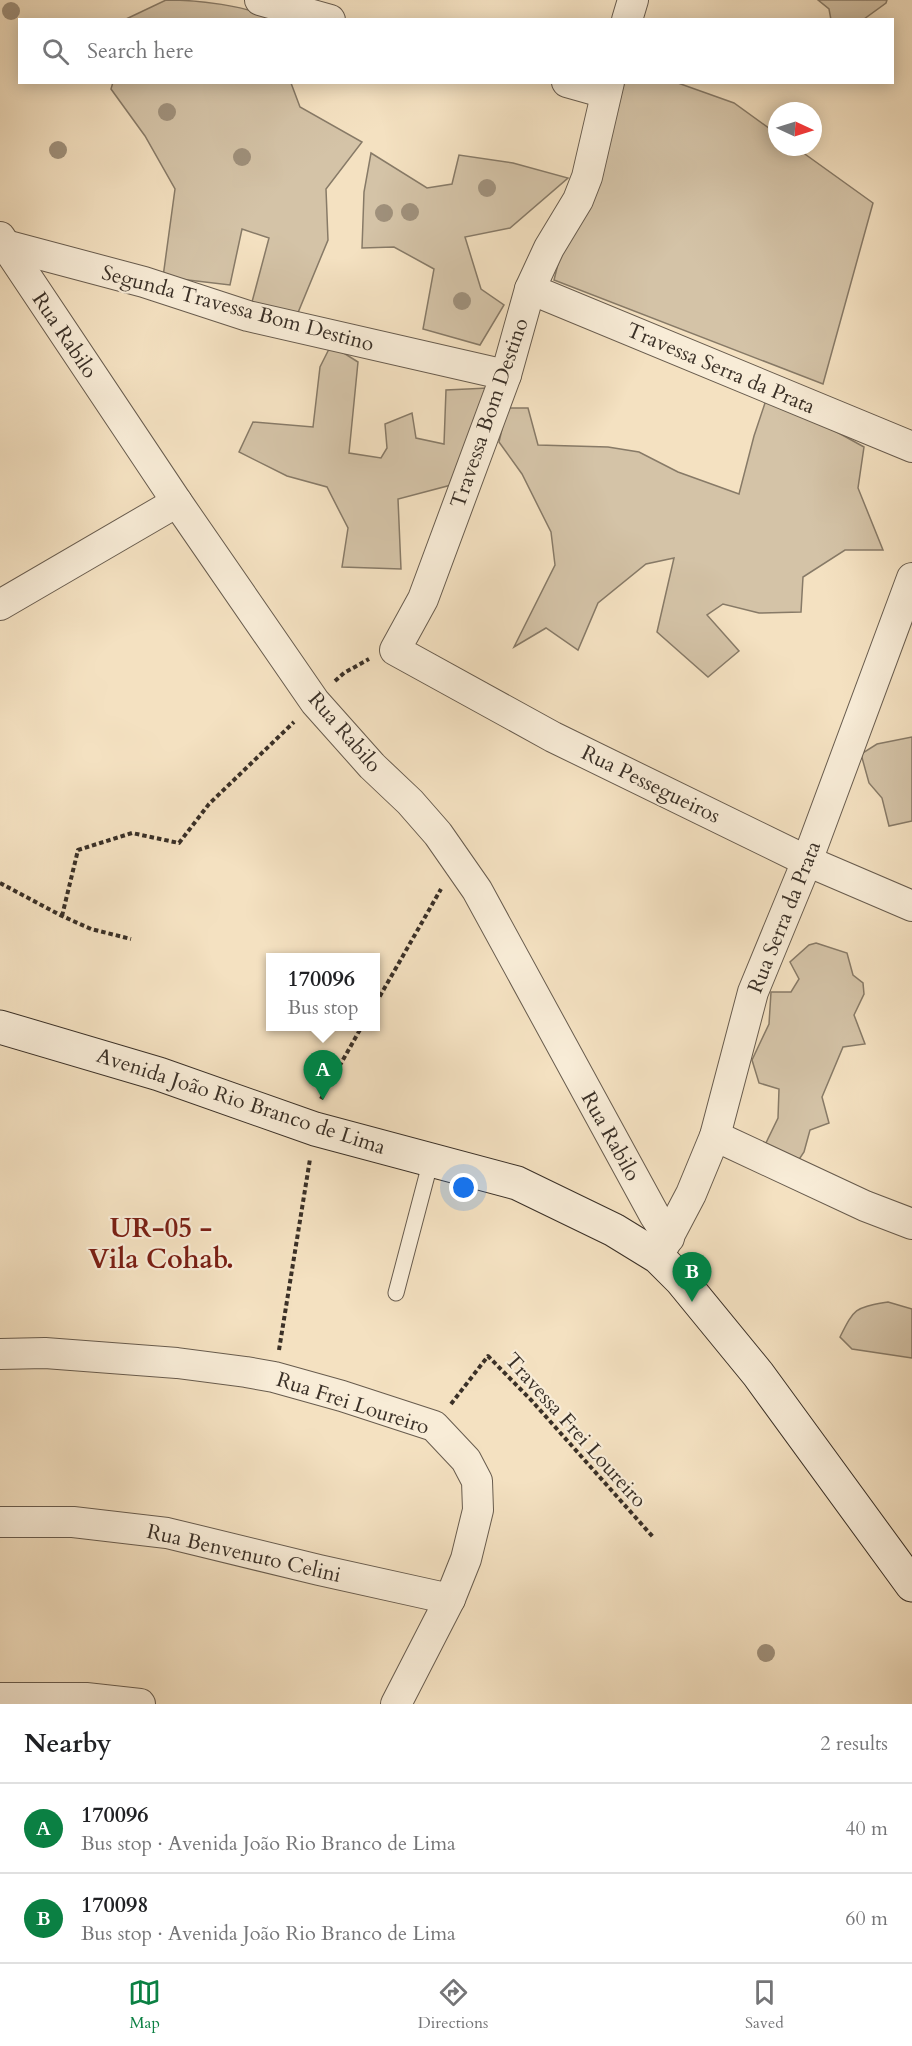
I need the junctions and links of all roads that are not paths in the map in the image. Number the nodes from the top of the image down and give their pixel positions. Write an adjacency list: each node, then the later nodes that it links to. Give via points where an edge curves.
1 (260, 0): 3 (street)
2 (633, 0): 4 (street)
3 (323, 18)
4 (628, 18)
5 (581, 84): 6 (street)
6 (608, 88): 8 (street, Travessa Bom Destino, via 587,177)
7 (2, 241): 9 (street, Segunda Travessa Bom Destino, via 248,316); 11 (street, Rua Rabilo)
8 (530, 289): 9 (street, Travessa Bom Destino); 10 (street, Travessa Serra da Prata)
9 (506, 375): 15 (street, Travessa Bom Destino, via 423,599)
10 (912, 447)
11 (177, 502): 13 (street); 22 (street, Rua Rabilo, via 315,702 410,802 458,860 645,1199)
12 (912, 578): 14 (street, Rua Serra da Prata)
13 (0, 605)
14 (907, 608): 16 (street, Rua Serra da Prata)
15 (395, 650): 16 (street, Rua Pessegueiros, via 553,737)
16 (807, 861): 17 (street, Rua Pessegueiros); 19 (street, Rua Serra da Prata, via 753,992)
17 (912, 906)
18 (0, 1027): 20 (main road, Avenida João Rio Branco de Lima, via 159,1074 310,1127)
19 (715, 1136): 21 (street); 22 (street, Rua Serra da Prata)
20 (431, 1160): 22 (main road, Avenida João Rio Branco de Lima, via 516,1183 614,1230); 23 (lane)
21 (912, 1224)
22 (663, 1247): 26 (main road, Avenida João Rio Branco de Lima, via 681,1280 758,1374)
23 (396, 1293)
24 (0, 1354): 27 (street, Rua Frei Loureiro, via 45,1353 177,1363 274,1377 434,1426 466,1460 477,1481 478,1510 466,1559)
25 (0, 1522): 27 (street, Rua Benvenuto Celini, via 74,1522 167,1533)
26 (912, 1586)
27 (450, 1599): 30 (street, Rua Frei Loureiro)
28 (0, 1698): 29 (street, via 87,1698)
29 (140, 1704)
30 (396, 1704)

